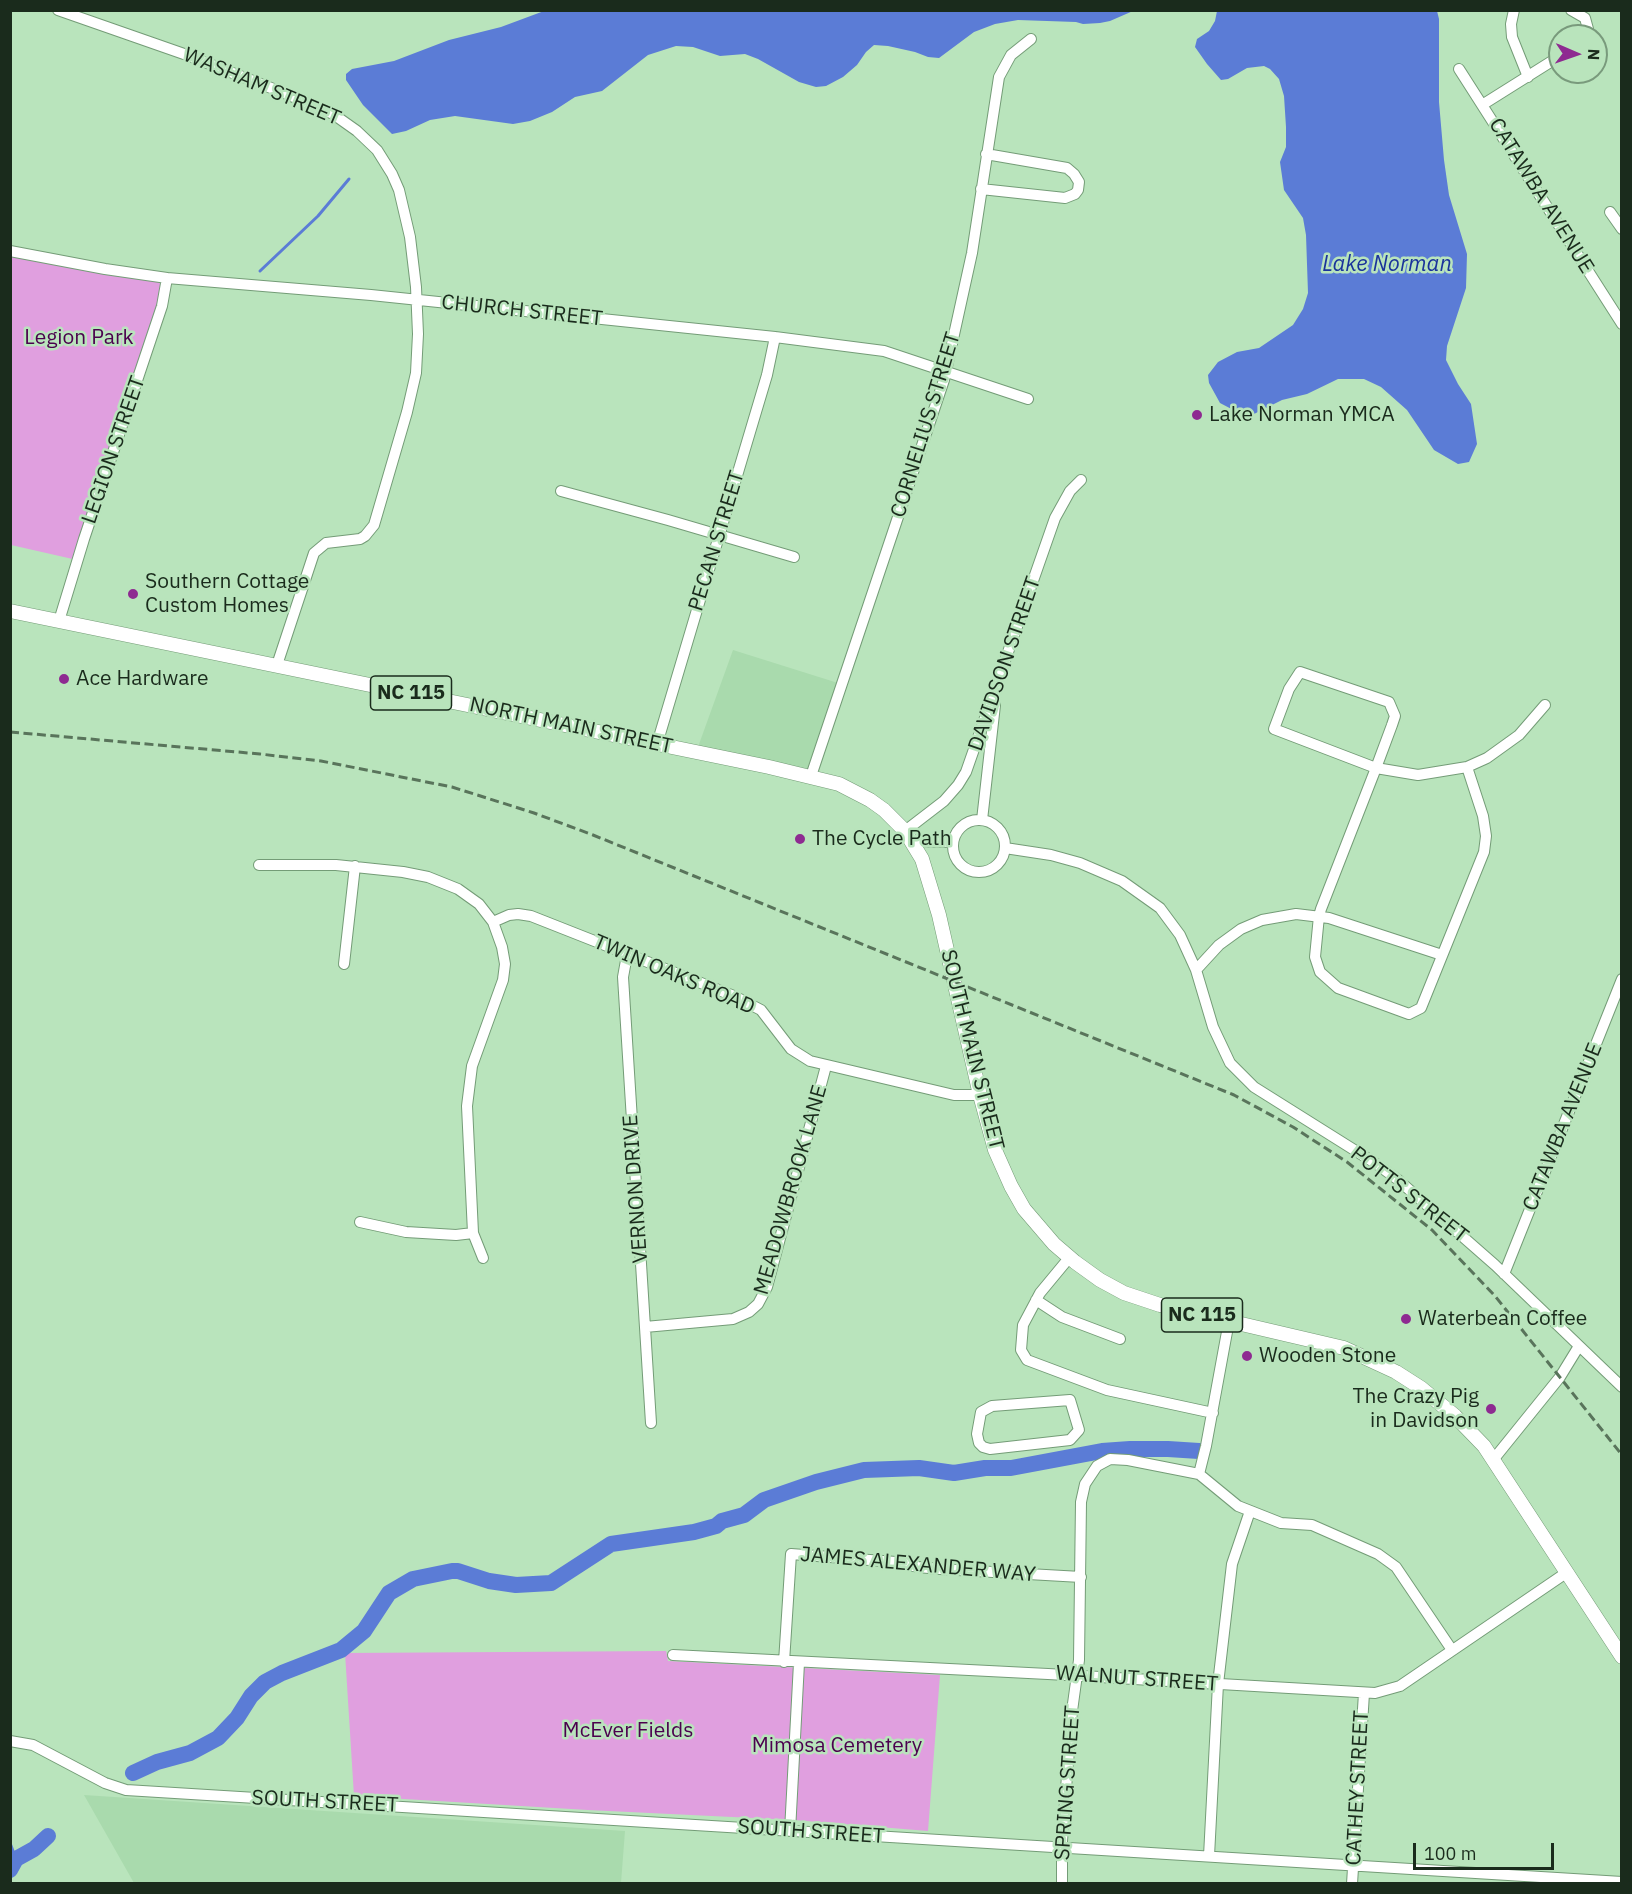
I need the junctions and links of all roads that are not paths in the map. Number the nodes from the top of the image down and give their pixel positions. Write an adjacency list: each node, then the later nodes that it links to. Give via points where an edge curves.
1 (58, 10): 4 (street, WASHAM STREET)
2 (1514, 10): 9 (street, via 1512,37)
3 (1571, 10): 5 (street, via 1585,18)
4 (79, 14): 17 (street, WASHAM STREET, via 284,93 333,114 357,131 381,155 399,190 410,237)
5 (1587, 24)
6 (1030, 39): 11 (street, CORNELIUS STREET, via 1011,55 999,77)
7 (1548, 64): 9 (street)
8 (1459, 69): 10 (street, CATAWBA AVENUE)
9 (1528, 77): 10 (street)
10 (1482, 105): 18 (street, CATAWBA AVENUE)
11 (986, 154): 12 (street, CORNELIUS STREET); 12 (street, via 1067,168 1079,182 1078,190 1065,198)
12 (981, 189): 20 (street, CORNELIUS STREET, via 970,265)
13 (1610, 212): 14 (street)
14 (1622, 229)
15 (10, 251): 16 (street, CHURCH STREET)
16 (167, 278): 17 (street, CHURCH STREET); 27 (street, LEGION STREET, via 162,306)
17 (417, 300): 19 (street, CHURCH STREET); 28 (street, WASHAM STREET, via 416,373 374,525 360,539 326,543 317,548)
18 (1622, 324)
19 (775, 337): 20 (street, CHURCH STREET, via 884,351); 24 (street, PECAN STREET)
20 (946, 372): 21 (street, CHURCH STREET); 34 (street, CORNELIUS STREET)
21 (1028, 399)
22 (1081, 480): 29 (street, DAVIDSON STREET, via 1055,518)
23 (561, 491): 24 (street)
24 (718, 534): 25 (street); 31 (street, PECAN STREET)
25 (794, 557)
26 (10, 611): 27 (main road, NORTH MAIN STREET / NC 115)
27 (59, 621): 28 (main road, NORTH MAIN STREET / NC 115)
28 (277, 665): 31 (main road, NORTH MAIN STREET / NC 115)
29 (998, 684): 35 (street); 36 (street, DAVIDSON STREET, via 966,772)
30 (1545, 705): 32 (street, via 1509,744)
31 (657, 744): 34 (main road, NORTH MAIN STREET / NC 115)
32 (1467, 767): 33 (street, via 1418,775); 45 (street, via 1483,816 1485,844)
33 (1376, 768): 33 (street, via 1395,716 1389,702 1300,672 1274,729); 41 (street)
34 (811, 776): 36 (main road, NORTH MAIN STREET / NC 115, via 858,792 884,810)
35 (982, 820): 37 (street, via 967,823); 38 (street, via 999,829)
36 (909, 836): 37 (street); 43 (main road, NORTH MAIN STREET / NC 115, via 927,870)
37 (953, 842): 38 (street, via 958,862 976,872 987,872 996,866)
38 (1005, 848): 47 (street, POTTS STREET, via 1080,863 1122,881 1160,908 1180,935)
39 (259, 865): 40 (street)
40 (355, 866): 42 (street, via 404,872 441,882 479,903); 46 (street)
41 (1319, 916): 45 (street); 45 (street, via 1315,957 1320,972 1338,988 1409,1014 1421,1008); 47 (street, via 1285,915 1252,924 1219,945)
42 (493, 922): 44 (street, TWIN OAKS ROAD, via 509,915 531,916); 52 (street, via 505,964 499,996 478,1047 468,1087)
43 (943, 930): 50 (main road, SOUTH MAIN STREET / NC 115)
44 (627, 955): 49 (street, TWIN OAKS ROAD, via 755,1006 766,1014 797,1054); 58 (street, VERNON DRIVE, via 623,977)
45 (1442, 956)
46 (344, 964)
47 (1196, 970): 55 (street, POTTS STREET, via 1213,1027 1230,1063 1254,1087 1375,1163)
48 (1621, 983): 55 (street, CATAWBA AVENUE)
49 (826, 1066): 50 (street, TWIN OAKS ROAD, via 954,1095); 58 (street, MEADOWBROOK LANE, via 767,1287 758,1304 734,1319)
50 (980, 1095): 54 (main road, SOUTH MAIN STREET / NC 115, via 995,1150 1011,1186 1032,1219)
51 (360, 1222): 52 (street, via 406,1232)
52 (473, 1233): 53 (street)
53 (483, 1258)
54 (1069, 1258): 56 (street); 57 (main road, SOUTH MAIN STREET / NC 115, via 1124,1293)
55 (1504, 1274): 60 (street, POTTS STREET)
56 (1036, 1300): 59 (street, via 1062,1317); 61 (street, via 1023,1325 1021,1350 1028,1359)
57 (1229, 1321): 64 (street); 66 (main road, SOUTH MAIN STREET / NC 115, via 1344,1348 1396,1372 1455,1416)
58 (645, 1327): 65 (street, VERNON DRIVE)
59 (1120, 1339)
60 (1579, 1346): 62 (street, POTTS STREET); 66 (street, via 1555,1383)
61 (1077, 1380): 63 (street); 64 (street)
62 (1622, 1387)
63 (1070, 1400): 63 (street, via 1079,1430 1070,1440 990,1449 979,1443 981,1412 992,1406)
64 (1213, 1413): 67 (street)
65 (651, 1423)
66 (1493, 1460): 69 (main road, SOUTH MAIN STREET / NC 115)
67 (1199, 1473): 68 (street, SPRING STREET, via 1238,1506); 70 (street, SPRING STREET, via 1128,1460 1110,1459 1097,1466 1085,1484 1081,1502)
68 (1250, 1511): 71 (street, SPRING STREET, via 1281,1523 1312,1526 1390,1562); 77 (street, via 1232,1564)
69 (1566, 1573): 71 (street, WALNUT STREET); 73 (main road, SOUTH MAIN STREET / NC 115)
70 (1081, 1578): 74 (street, JAMES ALEXANDER WAY, via 791,1554); 76 (street, SPRING STREET)
71 (1452, 1650): 78 (street, WALNUT STREET, via 1400,1686 1385,1692)
72 (673, 1655): 74 (street, WALNUT STREET)
73 (1622, 1657)
74 (784, 1662): 75 (street, WALNUT STREET)
75 (799, 1663): 76 (street, WALNUT STREET); 80 (street)
76 (1076, 1676): 77 (street, WALNUT STREET); 81 (street, SPRING STREET)
77 (1218, 1684): 78 (street, WALNUT STREET); 82 (street)
78 (1364, 1693): 83 (street, CATHEY STREET)
79 (10, 1741): 80 (street, SOUTH STREET, via 33,1745 126,1790)
80 (790, 1831): 81 (street, SOUTH STREET)
81 (1062, 1847): 82 (street, SOUTH STREET); 85 (street, SPRING STREET)
82 (1209, 1856): 83 (street, SOUTH STREET)
83 (1353, 1865): 84 (street, SOUTH STREET); 86 (street, CATHEY STREET)
84 (1622, 1882)
85 (1062, 1884)
86 (1353, 1884)

